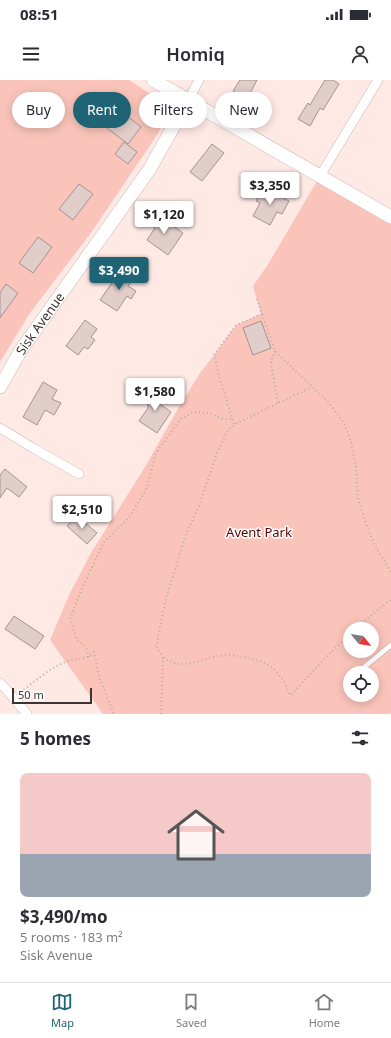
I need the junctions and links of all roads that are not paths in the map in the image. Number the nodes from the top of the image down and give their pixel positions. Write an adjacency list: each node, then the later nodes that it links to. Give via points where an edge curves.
1 (153, 80): 4 (street)
2 (199, 80): 5 (street, Sisk Avenue)
3 (378, 80): 8 (street)
4 (173, 92)
5 (193, 92)
6 (207, 111): 8 (street)
7 (173, 128): 10 (street, Sisk Avenue, via 149,170 21,350)
8 (320, 176): 9 (street)
9 (391, 217)
10 (0, 387)
11 (0, 428): 12 (street)
12 (79, 474)
13 (391, 645): 14 (lane)
14 (366, 666)
15 (0, 683): 16 (street)
16 (27, 714)

